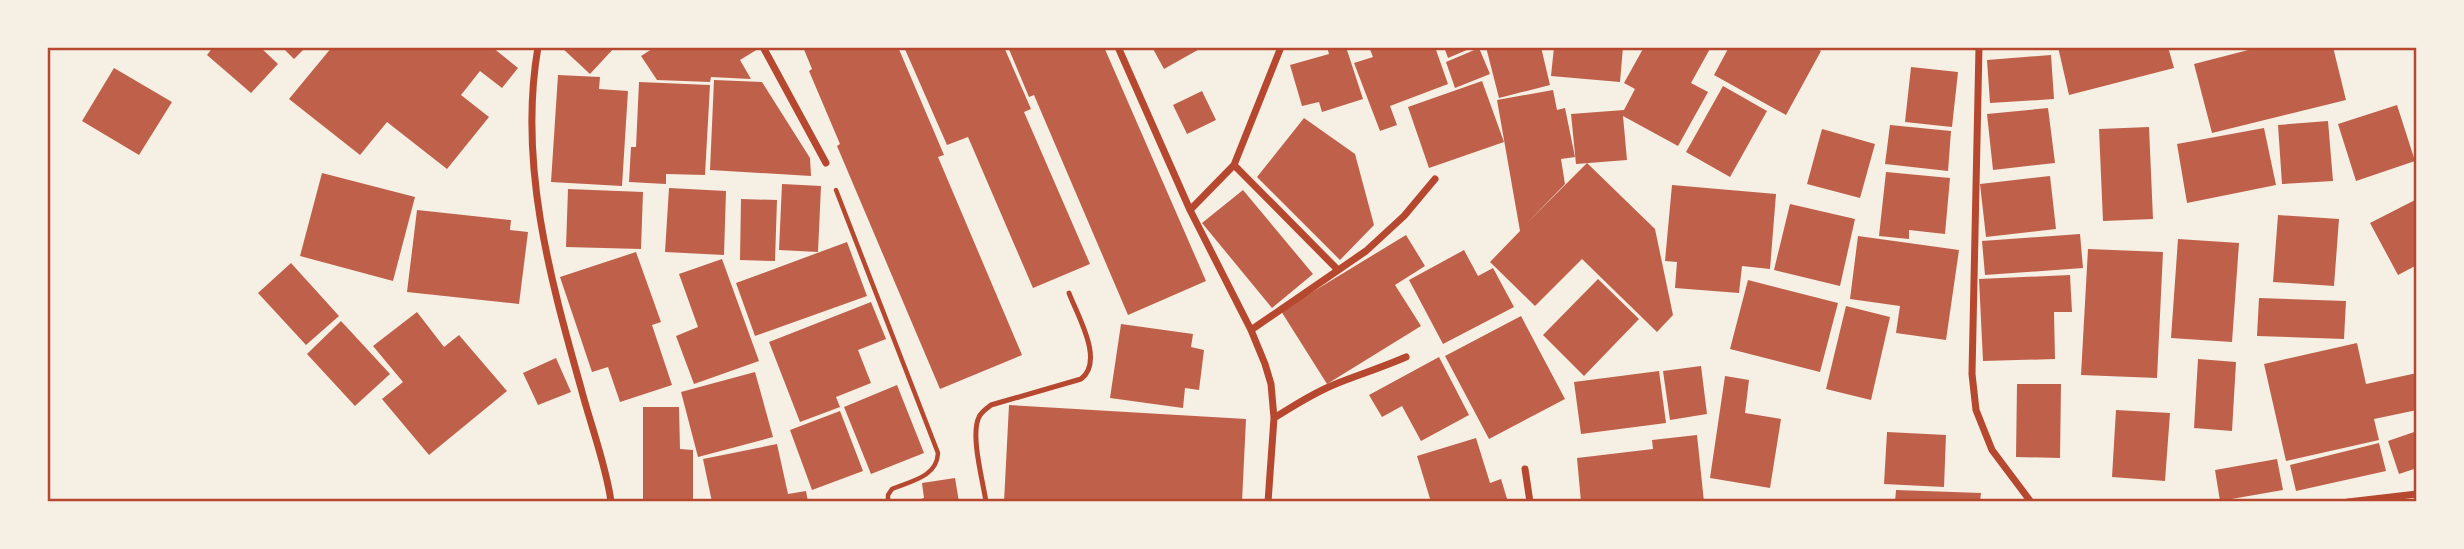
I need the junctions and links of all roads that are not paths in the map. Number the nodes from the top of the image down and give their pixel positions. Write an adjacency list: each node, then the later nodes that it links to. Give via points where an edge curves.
1 (538, 47): 17 (street, via 531,118 535,187 572,357)
2 (763, 47): 6 (street)
3 (1118, 47): 9 (street)
4 (1280, 47): 7 (street)
5 (1979, 47): 21 (street, via 1972,374 1976,410 1992,450)
6 (825, 163)
7 (1234, 165): 9 (street); 10 (street)
8 (1435, 179): 10 (street, via 1387,234)
9 (1190, 210): 12 (street)
10 (1338, 270): 12 (street)
11 (1069, 293): 18 (lane, via 1090,348 1091,366 1081,379 983,411 975,436)
12 (1251, 330): 14 (street, via 1271,384)
13 (1406, 357): 14 (street, via 1312,395)
14 (1274, 418): 19 (street)
15 (1525, 469): 20 (street)
16 (2417, 494): 22 (street)
17 (611, 502)
18 (986, 502)
19 (1268, 502)
20 (1530, 502)
21 (2031, 502)
22 (2348, 502)

